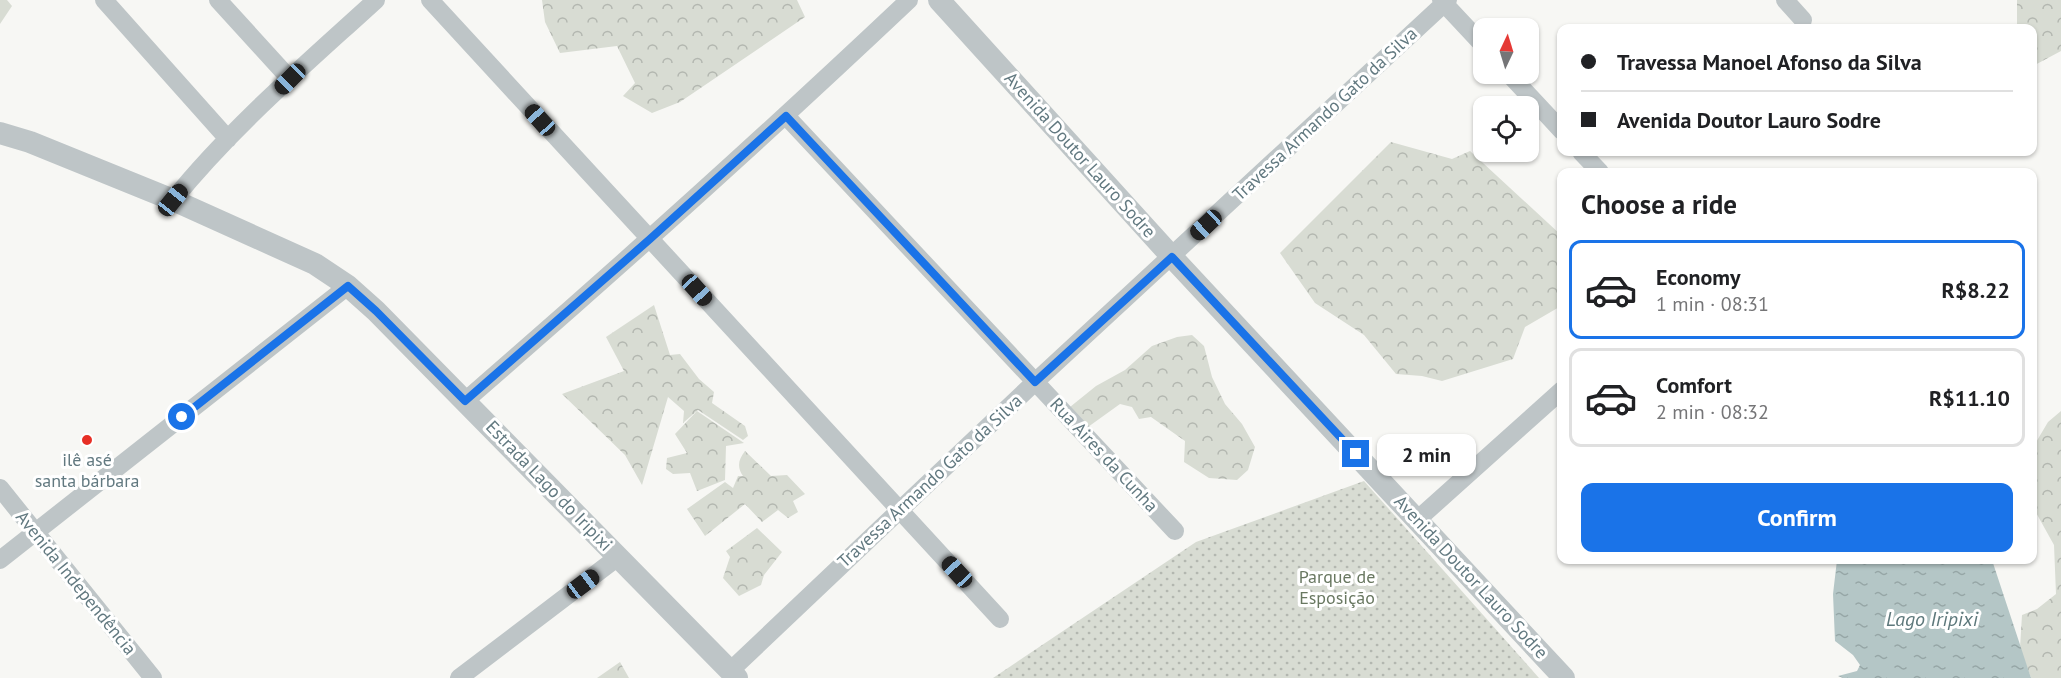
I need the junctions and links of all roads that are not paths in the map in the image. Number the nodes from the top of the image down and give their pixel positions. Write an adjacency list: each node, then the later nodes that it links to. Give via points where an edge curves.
1 (104, 0): 16 (street)
2 (218, 0): 11 (street)
3 (376, 0): 11 (street)
4 (430, 0): 20 (street)
5 (909, 0): 13 (street)
6 (939, 0): 21 (street, Avenida Doutor Lauro Sodre)
7 (1785, 0): 9 (street)
8 (1444, 1): 10 (street); 21 (street, Travessa Armando Gato da Silva)
9 (1803, 20)
10 (1473, 34)
11 (290, 79): 16 (street)
12 (1518, 84): 14 (street)
13 (786, 116): 20 (street); 23 (street, Rua Aires da Cunha)
14 (1557, 126)
15 (0, 133): 19 (street, Estrada Lago do Iripixi)
16 (228, 140): 19 (street)
17 (1585, 156): 18 (street)
18 (1596, 168)
19 (173, 200): 22 (street, Estrada Lago do Iripixi, via 315,264)
20 (650, 239): 25 (street); 27 (street)
21 (1172, 257): 23 (street, Travessa Armando Gato da Silva); 28 (street, Avenida Doutor Lauro Sodre)
22 (348, 286): 25 (street, Estrada Lago do Iripixi); 30 (street)
23 (1035, 382): 27 (street, Travessa Armando Gato da Silva); 29 (street, Rua Aires da Cunha)
24 (1557, 394): 28 (street)
25 (465, 401): 31 (street, Estrada Lago do Iripixi)
26 (0, 488): 30 (street, Avenida Independência)
27 (899, 510): 33 (street); 34 (street, Travessa Armando Gato da Silva)
28 (1418, 519): 37 (street, Avenida Doutor Lauro Sodre)
29 (1175, 531)
30 (35, 533): 32 (street); 35 (street, Avenida Independência)
31 (618, 557): 34 (street, Estrada Lago do Iripixi); 36 (street)
32 (0, 560)
33 (1000, 619)
34 (734, 674)
35 (153, 678)
36 (459, 678)
37 (1564, 678)

